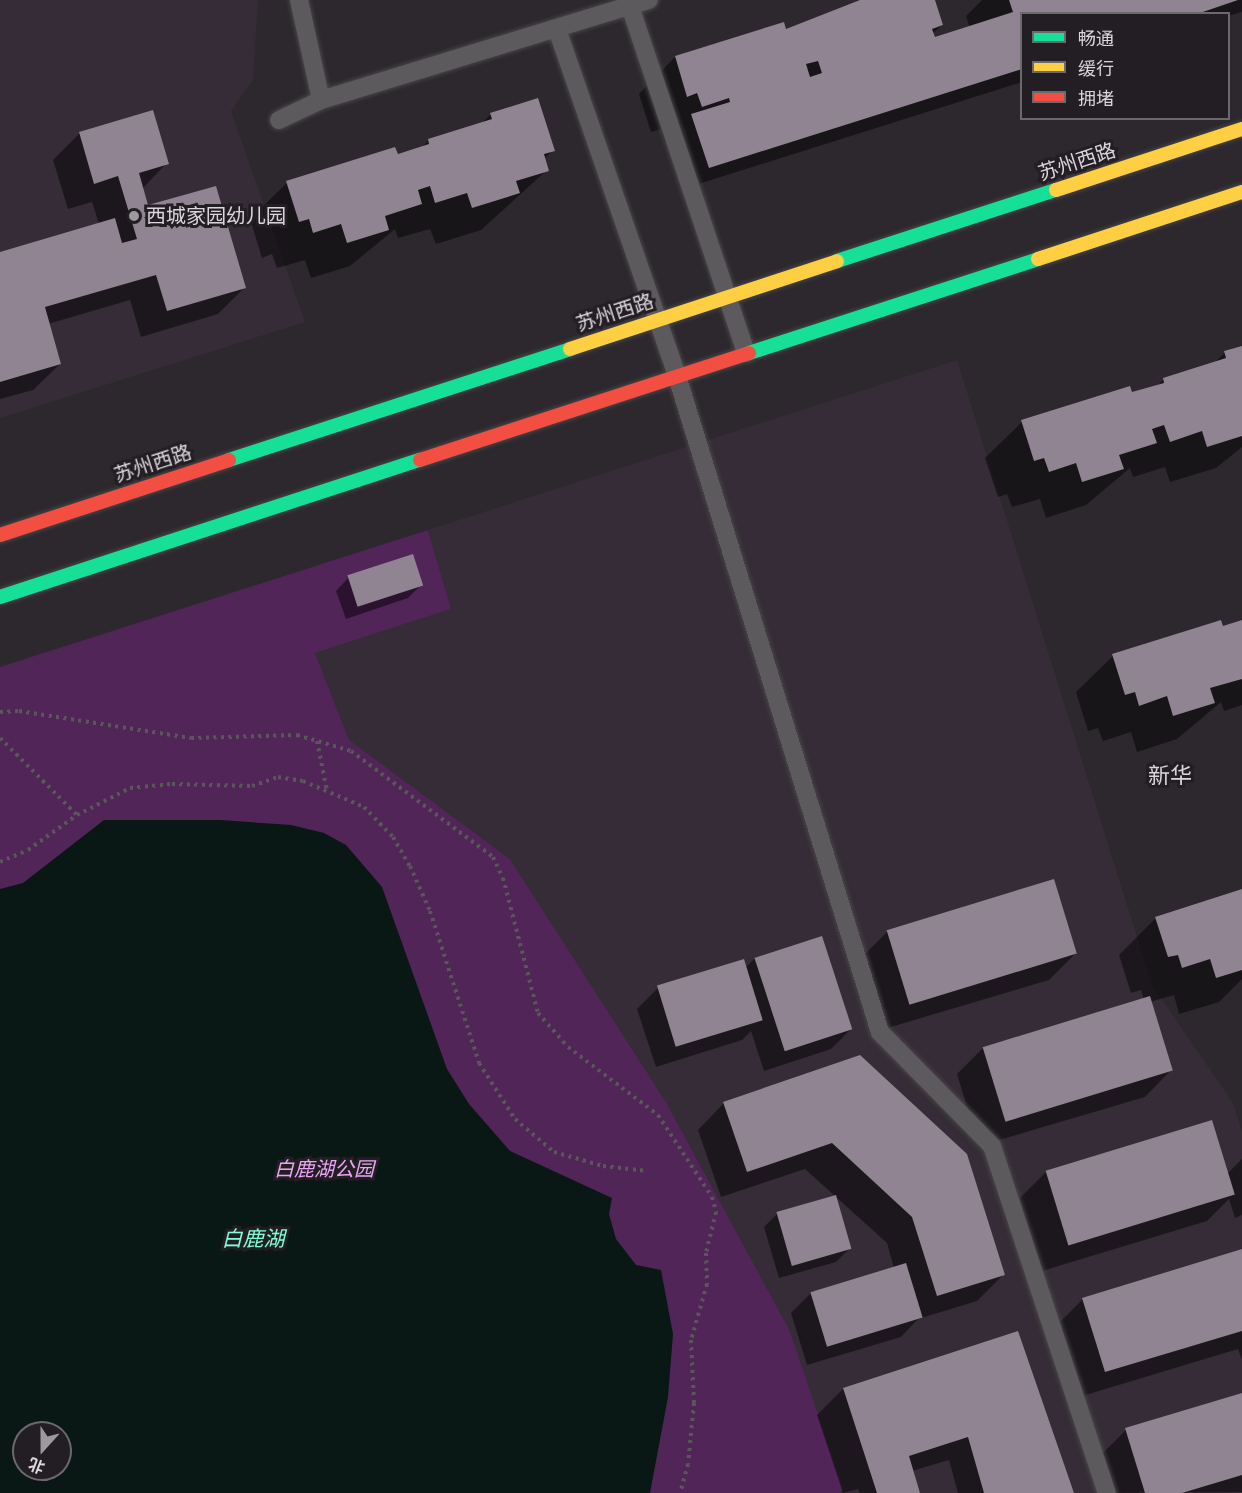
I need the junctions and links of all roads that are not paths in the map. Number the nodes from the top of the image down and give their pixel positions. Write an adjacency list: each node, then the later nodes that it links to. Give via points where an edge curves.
1 (299, 0): 6 (lane)
2 (649, 0): 4 (lane)
3 (608, 6): 4 (lane); 5 (lane)
4 (630, 6): 10 (lane)
5 (557, 29): 6 (lane); 11 (lane)
6 (321, 100): 7 (lane)
7 (279, 120)
8 (1242, 129): 10 (street, 苏州西路)
9 (1242, 192): 12 (street)
10 (727, 297): 11 (street, 苏州西路); 12 (lane)
11 (657, 320): 13 (lane); 14 (street, 苏州西路)
12 (746, 353): 13 (street)
13 (676, 376): 15 (street); 16 (lane, via 880,1032 992,1146)
14 (0, 535)
15 (0, 597)
16 (1107, 1493)

